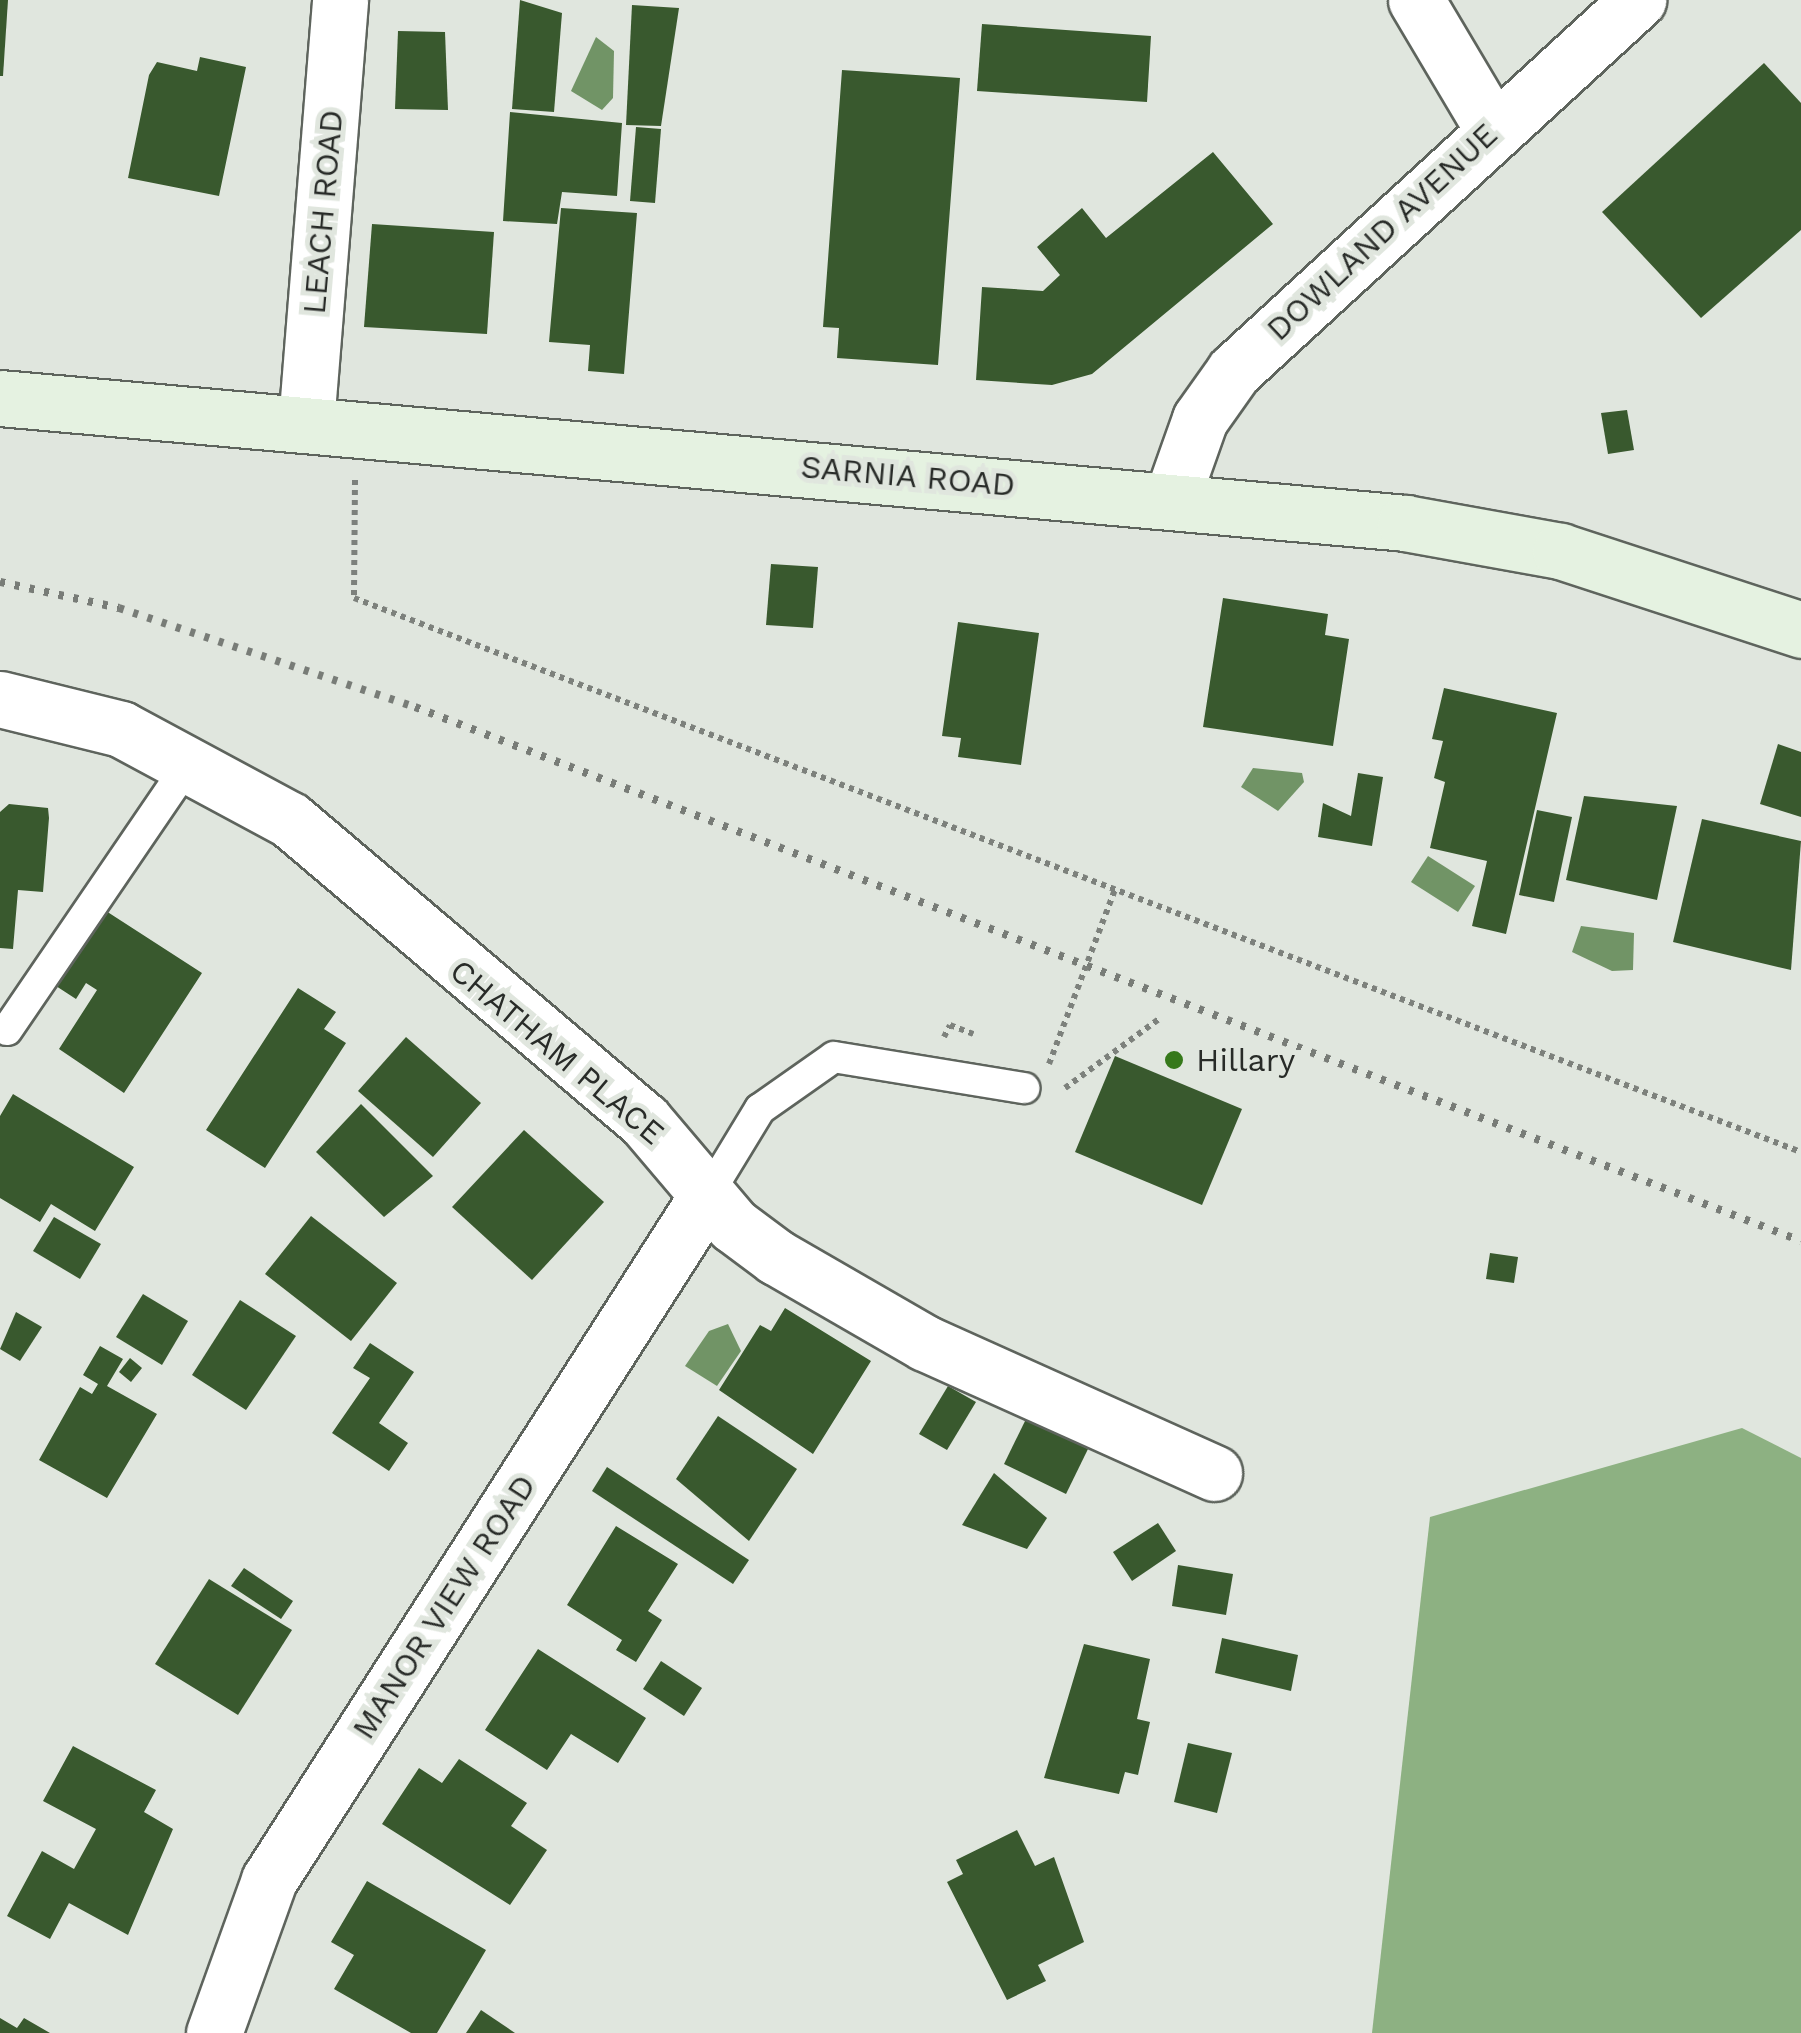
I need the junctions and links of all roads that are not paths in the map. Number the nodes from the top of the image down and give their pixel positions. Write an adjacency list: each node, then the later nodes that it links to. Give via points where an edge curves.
1 (340, 0): 6 (street, LEACH ROAD)
2 (1416, 0): 4 (street)
3 (1638, 0): 4 (street, DOWLAND AVENUE)
4 (1492, 128): 7 (street, DOWLAND AVENUE, via 1234,371 1200,419)
5 (0, 398): 6 (main road, SARNIA ROAD)
6 (332, 426): 7 (main road, SARNIA ROAD)
7 (1172, 498): 8 (main road, SARNIA ROAD, via 1406,523 1560,552)
8 (1801, 630)
9 (0, 699): 10 (street, CHATHAM PLACE, via 121,729)
10 (190, 762): 11 (lane); 13 (street, CHATHAM PLACE, via 290,820 644,1120)
11 (7, 1030)
12 (1024, 1088): 13 (lane, via 834,1057 760,1109)
13 (706, 1196): 14 (street, CHATHAM PLACE, via 776,1256 925,1343); 15 (street, MANOR VIEW ROAD, via 269,1880)
14 (1214, 1473)
15 (214, 2033)

